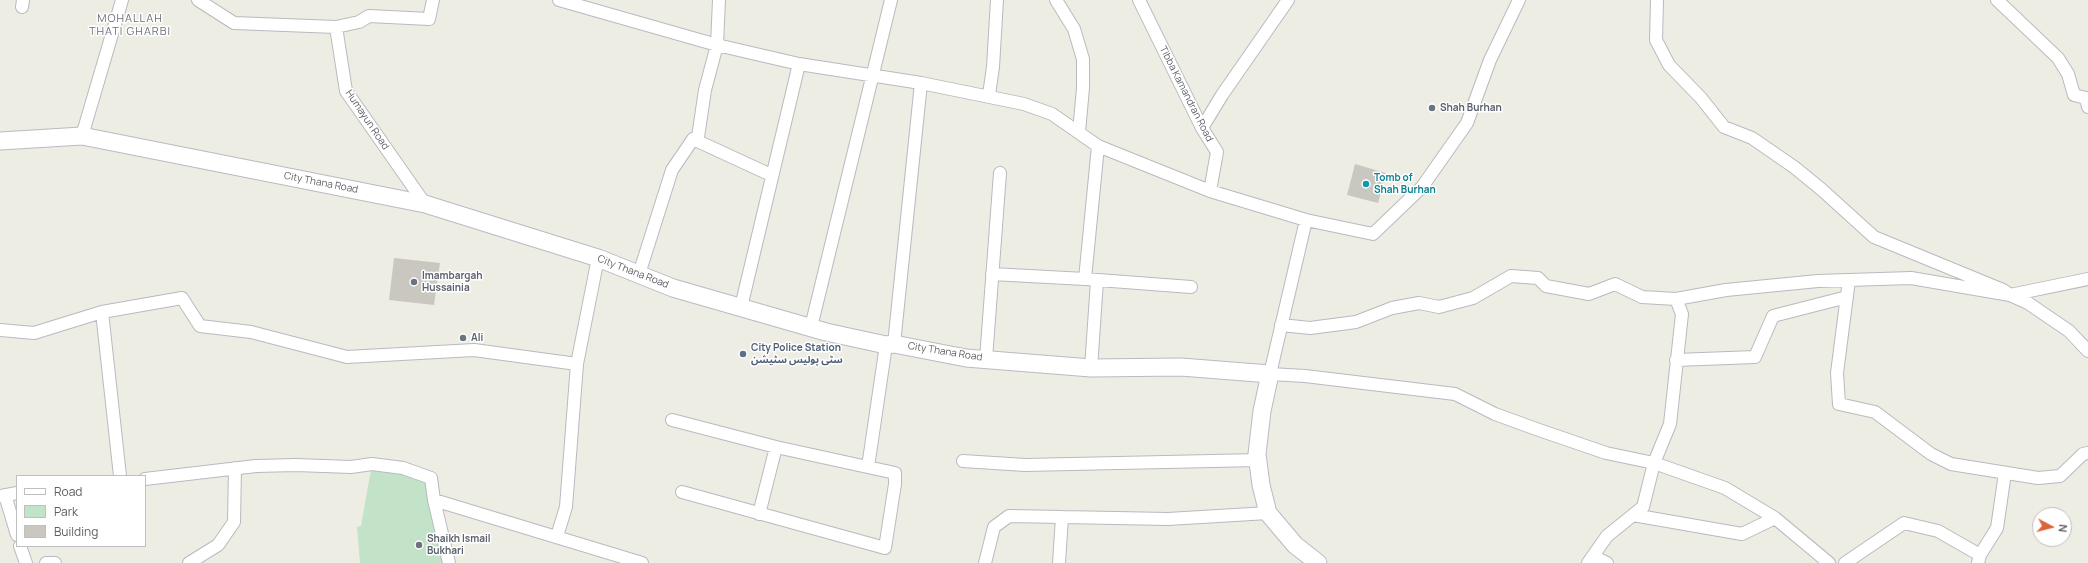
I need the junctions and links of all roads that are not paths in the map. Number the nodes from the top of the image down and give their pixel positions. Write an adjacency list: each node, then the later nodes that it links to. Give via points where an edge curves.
1 (122, 0): 23 (street)
2 (434, 0): 14 (street, via 429,19 369,16 359,22)
3 (719, 0): 15 (street)
4 (891, 0): 17 (street)
5 (997, 0): 19 (street)
6 (1139, 0): 21 (street, Tibba Kamandran Road)
7 (1288, 0): 21 (street, via 1222,94)
8 (1519, 0): 31 (street, via 1490,60 1467,123 1422,187 1373,234)
9 (1657, 0): 39 (street, via 1656,40 1669,65 1701,98 1724,127 1752,138 1794,167 1874,237 2003,290)
10 (1997, 0): 20 (street, via 2058,58 2068,74 2074,95 2086,98)
11 (201, 1): 14 (street, via 234,22)
12 (565, 1): 15 (street)
13 (1061, 2): 22 (street, via 1074,29 1083,60)
14 (336, 27): 30 (street, Humayun Road, via 346,91)
15 (717, 44): 16 (street); 24 (street, via 705,90 698,137)
16 (799, 64): 17 (street); 28 (street)
17 (872, 75): 18 (street); 45 (street)
18 (921, 83): 19 (street, via 979,96); 47 (street)
19 (989, 95): 22 (street, via 1052,114)
20 (2088, 108)
21 (1202, 128): 29 (street, Tibba Kamandran Road, via 1217,152)
22 (1079, 132): 26 (street)
23 (82, 136): 25 (street, City Thana Road); 30 (street, City Thana Road)
24 (693, 139): 28 (street); 33 (street, via 672,170)
25 (0, 141)
26 (1098, 146): 29 (street); 36 (street)
27 (1000, 173): 34 (street)
28 (771, 175): 42 (street)
29 (1210, 191): 31 (street)
30 (425, 204): 32 (street, City Thana Road)
31 (1306, 220): 44 (street)
32 (598, 258): 33 (street, City Thana Road); 51 (street)
33 (639, 274): 42 (street, City Thana Road, via 673,288)
34 (992, 274): 36 (street); 49 (street)
35 (2088, 279): 39 (street)
36 (1091, 280): 38 (street); 52 (street)
37 (1849, 280): 39 (street, via 1911,278); 40 (street); 41 (street, via 1726,290)
38 (1191, 288)
39 (2010, 296): 48 (street, via 2028,303 2069,331)
40 (1847, 297): 50 (street, via 1773,316 1755,357); 62 (street, via 1837,373 1839,404 1875,412 1931,454 1952,464)
41 (1676, 299): 44 (street, via 1642,297 1615,284 1589,294 1546,286 1538,278 1511,276 1473,298 1439,307 1419,303 1392,308 1356,322 1310,328); 50 (street, via 1682,314)
42 (741, 306): 45 (street, City Thana Road)
43 (102, 312): 46 (street, via 34,333); 51 (street, via 182,298 200,326 251,332 347,357 474,350); 63 (street)
44 (1281, 325): 53 (street)
45 (811, 327): 47 (street, City Thana Road)
46 (0, 330)
47 (890, 344): 49 (street, City Thana Road, via 966,358); 60 (street)
48 (2088, 351)
49 (986, 359): 52 (street, City Thana Road)
50 (1676, 360): 59 (street, via 1670,424)
51 (576, 364): 75 (street, via 566,507)
52 (1091, 368): 53 (street, City Thana Road, via 1181,367)
53 (1270, 374): 57 (street, via 1262,411); 59 (street, via 1455,394 1495,414 1598,451)
54 (672, 420): 55 (street)
55 (776, 447): 60 (street); 70 (street)
56 (2088, 453): 62 (street, via 2083,454 2060,476 2038,478)
57 (1258, 460): 58 (street, via 1025,465); 69 (street, via 1260,485)
58 (963, 461)
59 (1654, 463): 71 (street, via 1643,507); 73 (street, via 1725,488)
60 (868, 467): 70 (street, via 895,473 885,548)
61 (234, 468): 64 (street); 68 (street, via 296,465 351,467 372,464 403,468 431,478); 82 (street, via 234,522 218,545)
62 (2005, 473): 78 (street, via 1997,528)
63 (120, 475)
64 (146, 479)
65 (682, 492): 70 (street)
66 (16, 493): 67 (street)
67 (2, 495): 74 (street)
68 (434, 500): 75 (street); 83 (street)
69 (1268, 513): 72 (street, via 1168,519); 87 (street, via 1295,544)
70 (759, 514)
71 (1633, 515): 73 (street, via 1742,534); 77 (street, via 1607,536)
72 (1062, 517): 85 (street, via 1010,516 994,527); 86 (street)
73 (1775, 518): 89 (street)
74 (16, 532)
75 (557, 536): 84 (street)
76 (20, 547): 79 (street)
77 (1591, 559): 88 (street)
78 (1979, 559): 90 (street, via 1938,531 1904,523)
79 (26, 563)
80 (46, 563): 81 (street)
81 (55, 563)
82 (189, 563)
83 (449, 563)
84 (642, 563)
85 (985, 563)
86 (1059, 563)
87 (1318, 563)
88 (1607, 563)
89 (1829, 563)
90 (1845, 563)

